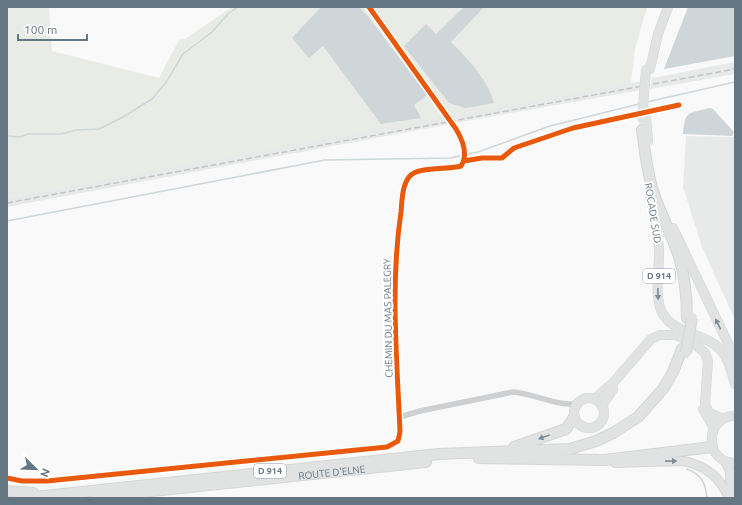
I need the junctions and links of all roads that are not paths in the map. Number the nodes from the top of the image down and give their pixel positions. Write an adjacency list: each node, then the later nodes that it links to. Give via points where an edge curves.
1 (368, 7): 8 (street, via 463,140)
2 (664, 7): 4 (main road, ROCADE SUD / D 914)
3 (668, 7): 4 (main road, ROCADE SUD / D 914)
4 (648, 69): 6 (main road, ROCADE SUD / D 914, bridge)
5 (679, 105): 8 (street, via 573,128 514,148 502,158)
6 (644, 118): 7 (main road, ROCADE SUD / D 914); 9 (main road, ROCADE SUD / D 914, via 656,185)
7 (642, 130): 10 (highway, D 914, via 650,181 679,256); 13 (main road, ROCADE SUD / D 914, one-way to 13, via 644,160 658,247 659,304 667,320 674,326 716,345 729,364)
8 (464, 160): 18 (street, CHEMIN DU MAS PALEGRY, via 461,166 454,168 416,171 409,177 404,188 395,259)
9 (676, 236): 10 (highway, D 914, via 692,294); 12 (main road, ROCADE SUD / D 914, one-way to 9)
10 (690, 318): 11 (highway, D 914)
11 (684, 351): 21 (highway, D 914, via 663,389 650,405 626,425 596,441 553,451 513,450); 22 (highway, D 914, via 677,375 667,392 632,428 590,449 570,455)
12 (735, 358)
13 (735, 384)
14 (594, 399): 15 (main road); 16 (main road, via 582,399); 17 (main road, via 613,383 651,339 660,335 676,335 694,343 705,353 708,361 705,403 708,412)
15 (602, 406): 16 (main road, via 604,416 594,427 580,425); 19 (main road, via 616,384 652,344 671,339 686,344 700,355 703,370 701,402)
16 (575, 410): 18 (street, via 572,404 513,392 420,410); 21 (highway, one-way to 21, via 566,429 516,447)
17 (731, 416): 19 (main road)
18 (400, 417): 26 (street, via 398,441 387,447 47,481)
19 (714, 428): 20 (main road, via 711,437)
20 (712, 447): 23 (highway); 24 (main road)
21 (440, 454): 28 (highway, ROUTE D'ELNE / D 914)
22 (528, 459): 23 (highway); 27 (highway, ROUTE D'ELNE / D 914, via 435,461)
23 (605, 460): 33 (main road, one-way to 33, via 616,463 692,463 710,471 718,478)
24 (725, 461): 25 (main road); 33 (main road, via 730,471)
25 (735, 463)
26 (7, 478)
27 (216, 484): 31 (highway, ROUTE D'ELNE / D 914); 32 (highway)
28 (101, 490): 29 (highway, via 34,493); 30 (highway, ROUTE D'ELNE / D 914)
29 (7, 491)
30 (24, 498)
31 (88, 498)
32 (121, 498)
33 (730, 498)

